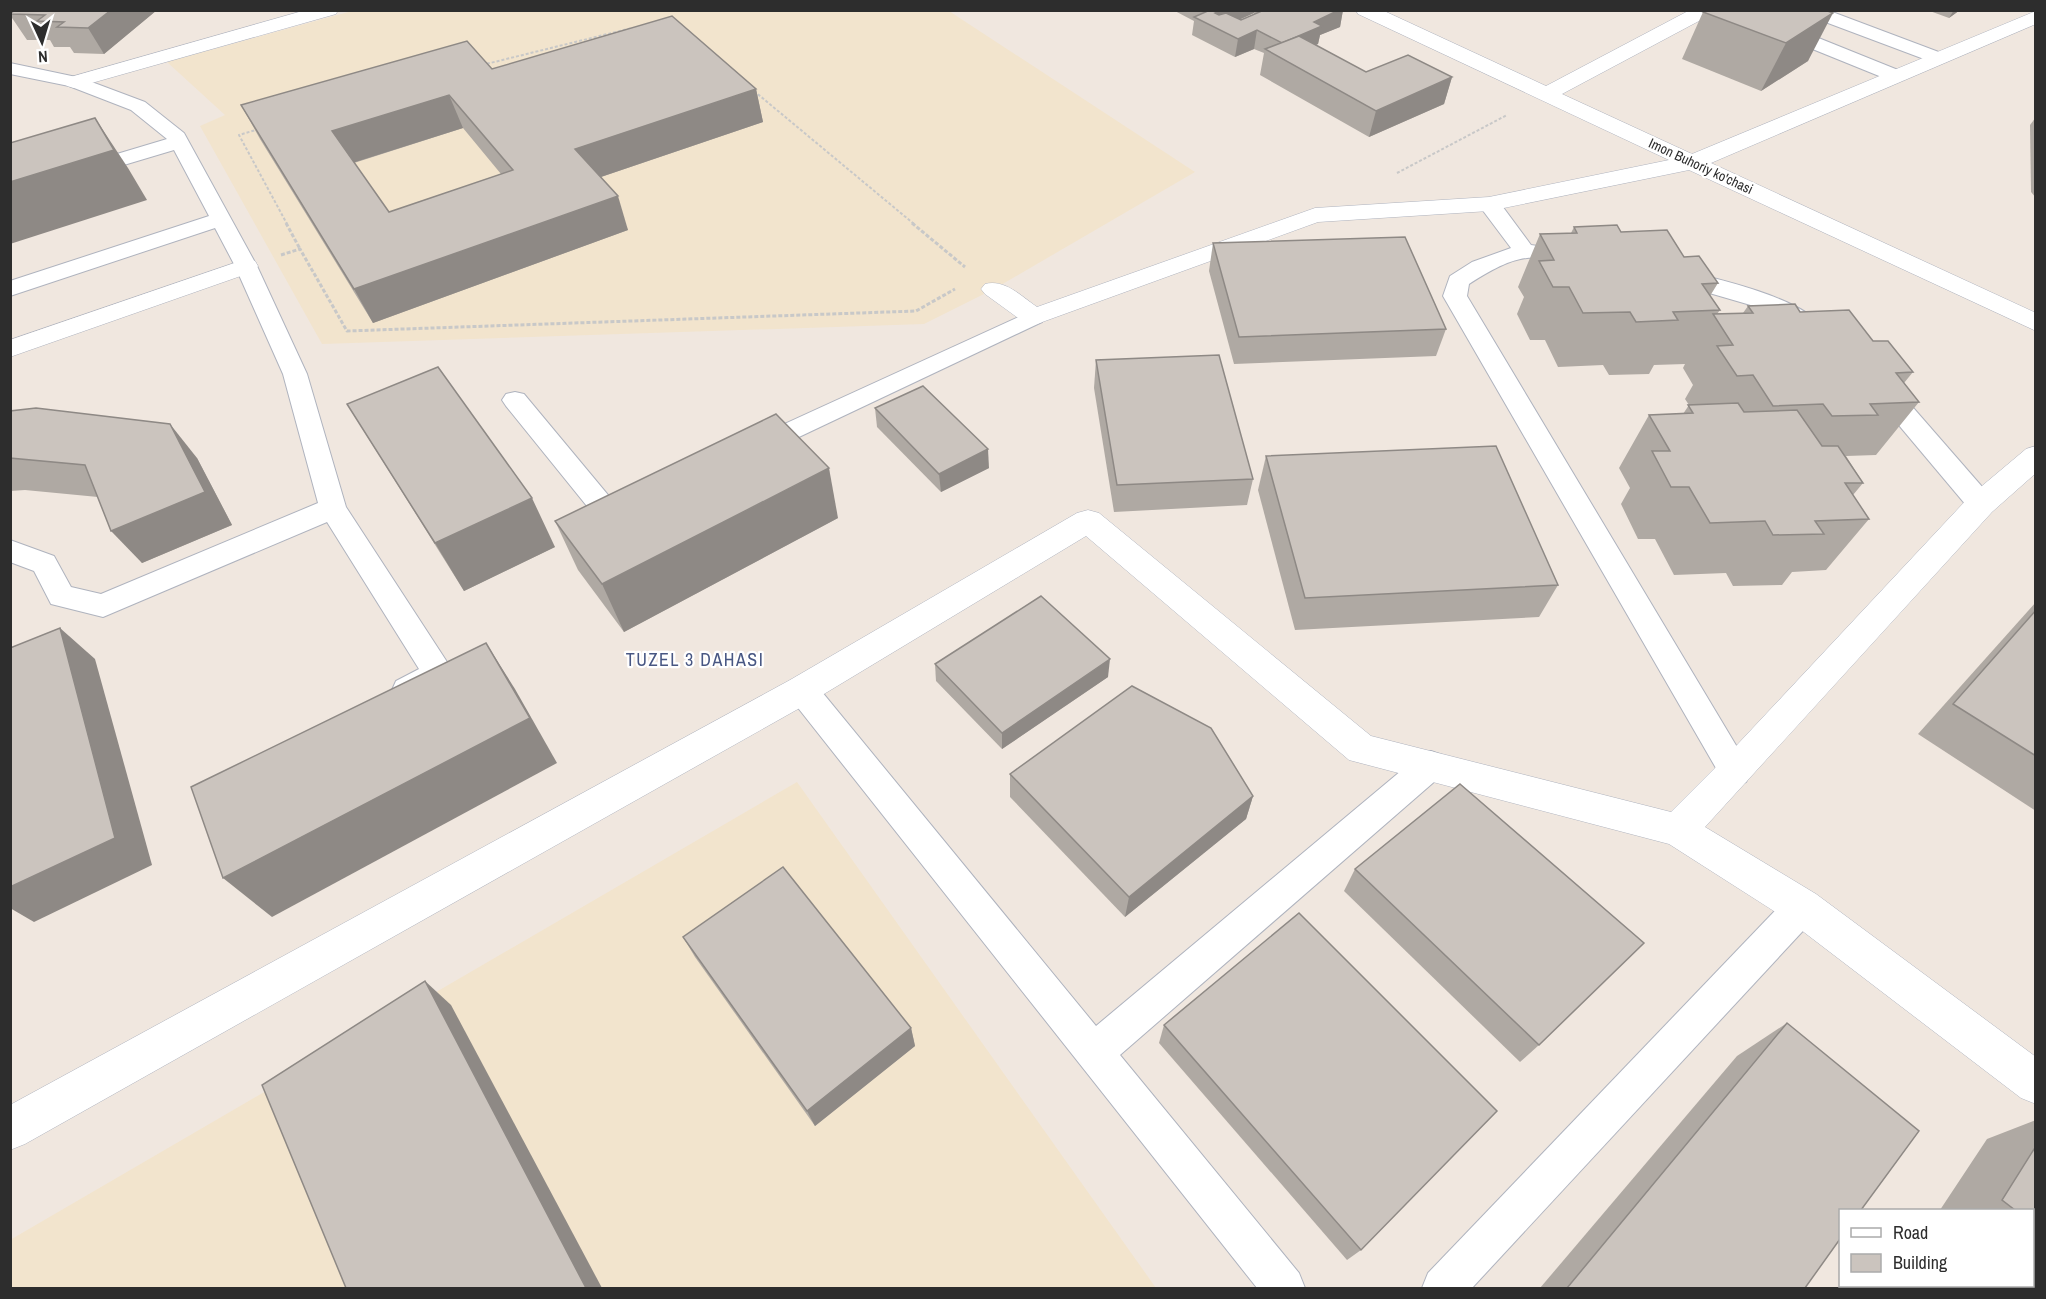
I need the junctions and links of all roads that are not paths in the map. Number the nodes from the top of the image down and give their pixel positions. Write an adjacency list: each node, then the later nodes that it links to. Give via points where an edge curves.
1 (329, 10): 10 (street)
2 (1365, 10): 11 (street, Imon Buhoriy ko'chasi)
3 (1705, 10): 11 (street)
4 (1732, 10): 9 (lane)
5 (1810, 10): 7 (lane)
6 (2036, 17): 7 (street)
7 (1938, 58): 9 (street)
8 (10, 68): 10 (lane)
9 (1896, 76): 13 (street)
10 (74, 82): 12 (lane, via 138,106)
11 (1547, 94): 13 (street, Imon Buhoriy ko'chasi)
12 (179, 142): 14 (lane); 16 (lane)
13 (1694, 162): 15 (street); 24 (street, Imon Buhoriy ko'chasi)
14 (10, 193)
15 (1489, 204): 17 (lane); 23 (street, via 1315,215)
16 (221, 219): 19 (lane); 22 (lane)
17 (1524, 251): 18 (lane); 38 (lane, via 1480,267 1458,281 1455,296)
18 (1568, 256)
19 (246, 266): 26 (street); 33 (lane, via 295,374)
20 (1655, 271): 25 (lane, via 1720,286 1784,308)
21 (985, 283): 23 (street)
22 (10, 289)
23 (1034, 317): 29 (lane)
24 (2036, 323)
25 (1828, 338)
26 (10, 349)
27 (1862, 368): 32 (lane)
28 (515, 400): 31 (lane, via 609,514)
29 (736, 456)
30 (2036, 456): 32 (street)
31 (651, 495)
32 (1982, 504): 38 (street)
33 (333, 508): 34 (lane, via 103,606 61,596 44,564); 36 (lane, via 438,674)
34 (10, 550)
35 (802, 690): 37 (street, via 1088,521 1361,749); 41 (lane); 43 (street)
36 (378, 705)
37 (1431, 765): 39 (street); 41 (lane)
38 (1735, 772): 39 (street)
39 (1677, 830): 40 (street)
40 (1802, 907): 42 (street); 45 (lane)
41 (1094, 1053): 44 (lane)
42 (2036, 1083)
43 (10, 1129)
44 (1284, 1288)
45 (1443, 1288)

